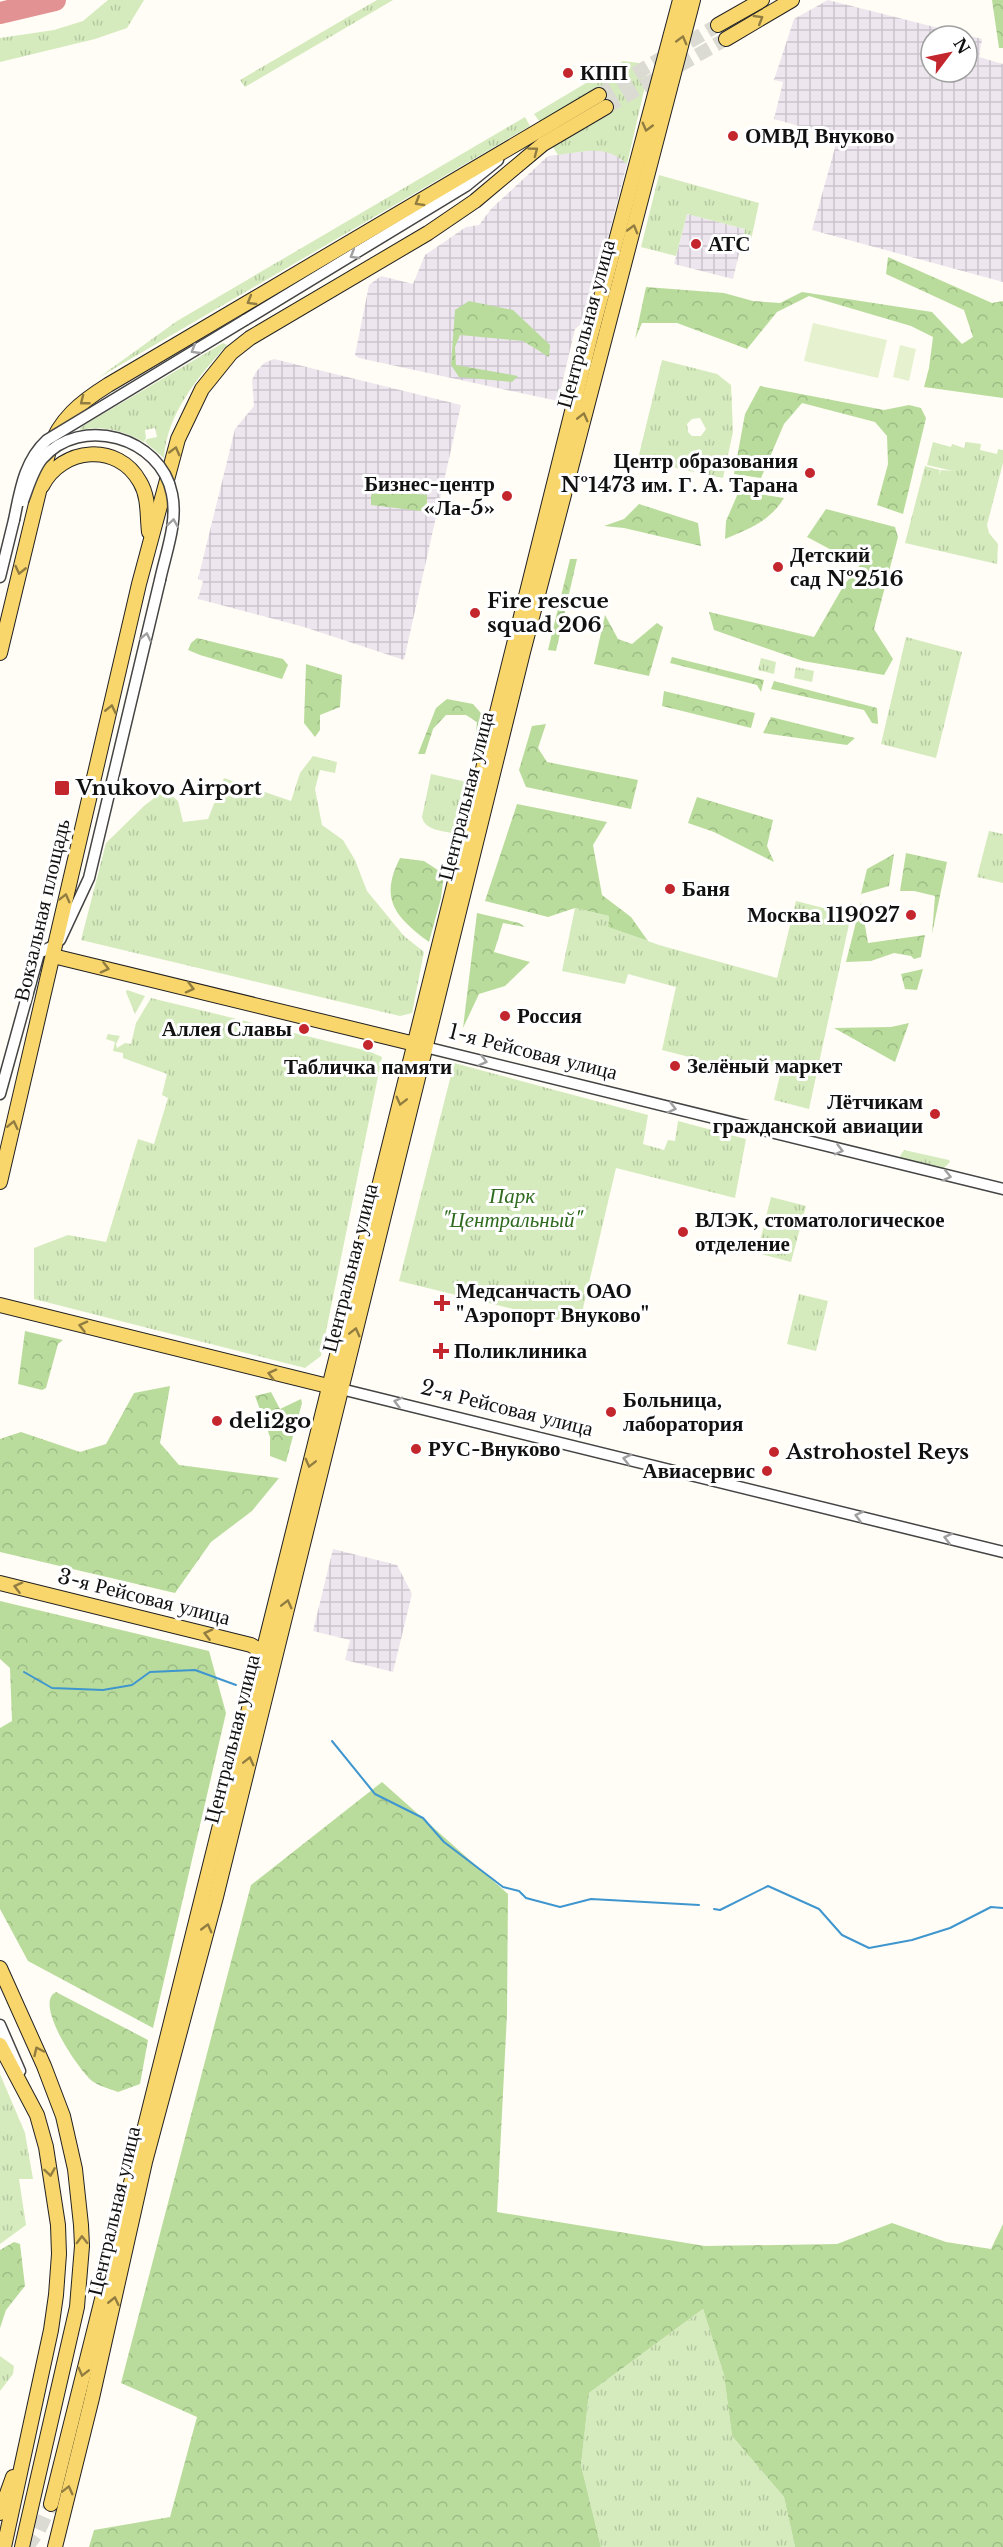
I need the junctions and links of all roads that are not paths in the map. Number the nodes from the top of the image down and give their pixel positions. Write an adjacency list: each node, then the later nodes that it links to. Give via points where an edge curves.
1 (680, 0): 16 (main road, Центральная улица, one-way to 16, via 591,335)
2 (693, 0): 16 (main road, Центральная улица, one-way to 2)
3 (762, 0): 5 (main road)
4 (792, 0): 6 (main road, one-way to 4)
5 (718, 25)
6 (726, 39)
7 (598, 95): 9 (main road)
8 (606, 107): 12 (main road, Вокзальная площадь, one-way to 8, via 184,423 202,389 231,353 460,212 543,144)
9 (524, 139): 10 (main road, one-way to 10, via 78,405 53,438); 11 (street, one-way to 11, bridge, via 466,186 47,440 25,475)
10 (33, 511): 12 (main road, via 44,482 64,462 81,454 111,456 130,468 143,486); 14 (main road, one-way to 14)
11 (14, 520): 13 (street); 15 (street, one-way to 11, bridge, via 89,878 174,521 172,494 166,476 142,448 113,436 83,437 56,448 42,459)
12 (150, 544): 15 (main road, Вокзальная площадь, one-way to 12)
13 (0, 577)
14 (0, 653)
15 (54, 950): 16 (main road, 1-я Рейсовая улица, one-way to 16); 17 (street, via 39,953); 18 (main road, Вокзальная площадь, one-way to 15)
16 (420, 1046): 19 (street, 1-я Рейсовая улица, one-way to 19); 21 (main road, Центральная улица)
17 (0, 1094)
18 (0, 1182)
19 (1003, 1189)
20 (0, 1305): 21 (main road, 2-я Рейсовая улица, one-way to 20)
21 (335, 1388): 22 (street, 2-я Рейсовая улица, one-way to 21); 24 (main road, Центральная улица)
22 (1003, 1552)
23 (0, 1583): 24 (main road, 3-я Рейсовая улица, one-way to 23, via 244,1643)
24 (268, 1656): 30 (main road, Центральная улица, one-way to 30); 34 (main road, Центральная улица, one-way to 24, via 145,2162 216,1897)
25 (0, 1968): 33 (main road, one-way to 25, via 75,2321 82,2235 75,2169 63,2116)
26 (0, 2025): 28 (street)
27 (0, 2045): 28 (main road)
28 (37, 2115): 29 (main road, one-way to 29, via 46,2147 59,2254 51,2330)
29 (27, 2441): 31 (main road); 32 (main road)
30 (51, 2504)
31 (0, 2513)
32 (3, 2547)
33 (22, 2547)
34 (55, 2547)

